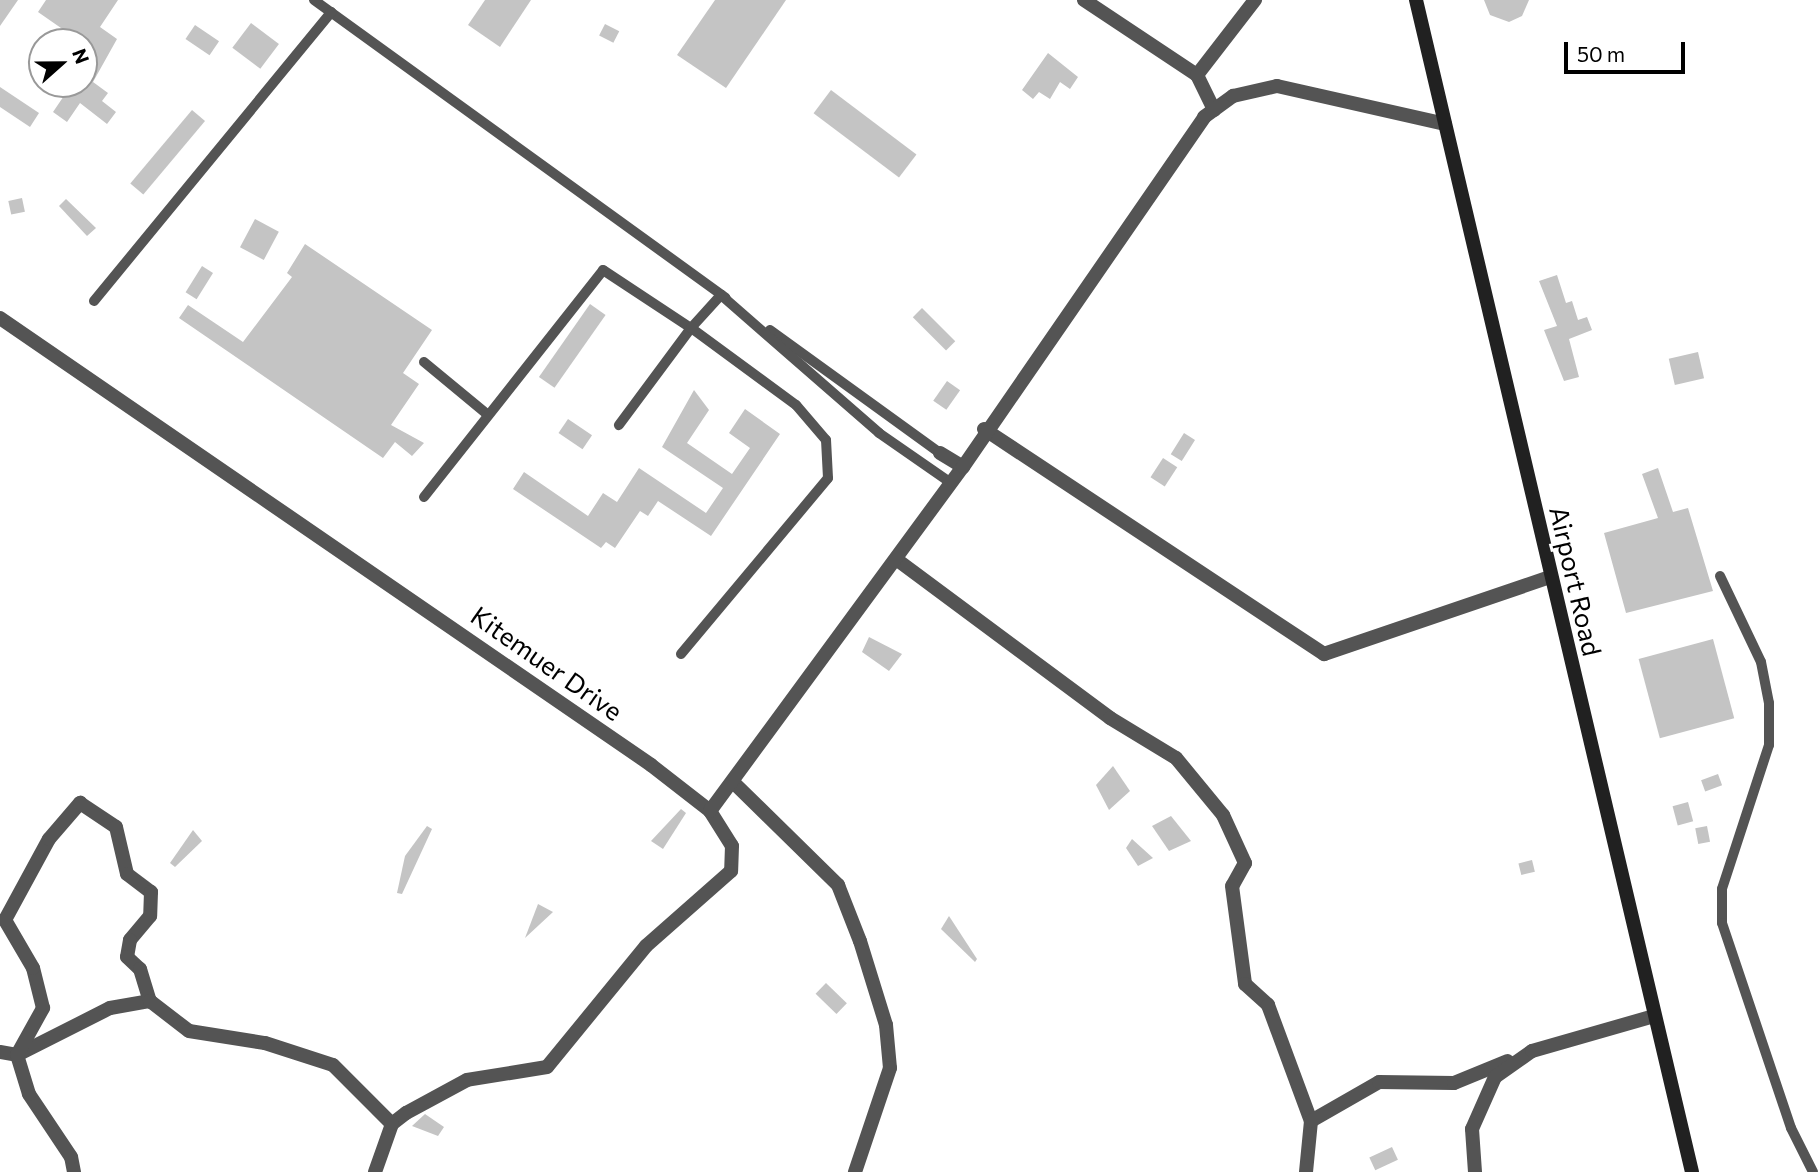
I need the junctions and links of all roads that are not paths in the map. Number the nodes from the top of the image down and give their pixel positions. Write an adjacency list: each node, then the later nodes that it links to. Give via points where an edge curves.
1 (313, 0): 5 (lane)
2 (1084, 0): 6 (street)
3 (1255, 0): 6 (street)
4 (1416, 0): 8 (street, Airport Road)
5 (331, 12): 9 (lane); 10 (lane)
6 (1197, 75): 7 (street)
7 (1214, 110): 8 (street, via 1233,96 1300,87); 16 (street)
8 (1445, 124): 23 (street, Airport Road)
9 (721, 295): 12 (lane); 17 (lane); 19 (lane, via 879,433)
10 (94, 302)
11 (0, 318): 26 (street, Kitemuer Drive)
12 (691, 328): 14 (lane, via 603,270); 15 (lane); 24 (lane, via 796,405 826,440 828,478)
13 (424, 362): 14 (lane)
14 (488, 415): 20 (lane)
15 (619, 425)
16 (984, 429): 18 (street); 23 (street, via 1324,654)
17 (940, 453): 18 (street)
18 (963, 467): 19 (street)
19 (951, 483): 21 (street)
20 (424, 497)
21 (896, 559): 25 (street); 32 (street, via 1110,718 1177,758 1202,783 1245,863 1232,886 1245,984 1268,1004)
22 (1720, 576): 40 (lane, via 1761,662 1769,703 1769,745 1722,889 1722,923 1787,1115)
23 (1550, 577): 28 (street, Airport Road)
24 (681, 654)
25 (734, 783): 26 (street); 36 (street, via 838,885 860,941 886,1025 890,1068)
26 (710, 811): 33 (street, via 732,846 731,871 709,895 671,920 547,1067 467,1080)
27 (150, 1001): 31 (street, via 110,1008); 31 (street, via 140,969 127,957 130,940 150,916 151,892 127,874 116,827 80,803 49,839 5,920 33,968 43,1008); 33 (street, via 189,1031 265,1043 333,1065)
28 (1654, 1016): 29 (street); 39 (street, Airport Road)
29 (1531, 1051): 32 (street, via 1454,1083 1379,1082); 38 (street, via 1495,1077 1482,1102 1472,1129)
30 (0, 1052): 31 (street)
31 (17, 1055): 34 (street, via 29,1094 71,1157)
32 (1311, 1121): 37 (street)
33 (392, 1124): 35 (street)
34 (74, 1172)
35 (375, 1172)
36 (855, 1172)
37 (1306, 1172)
38 (1475, 1172)
39 (1692, 1172)
40 (1813, 1172)

